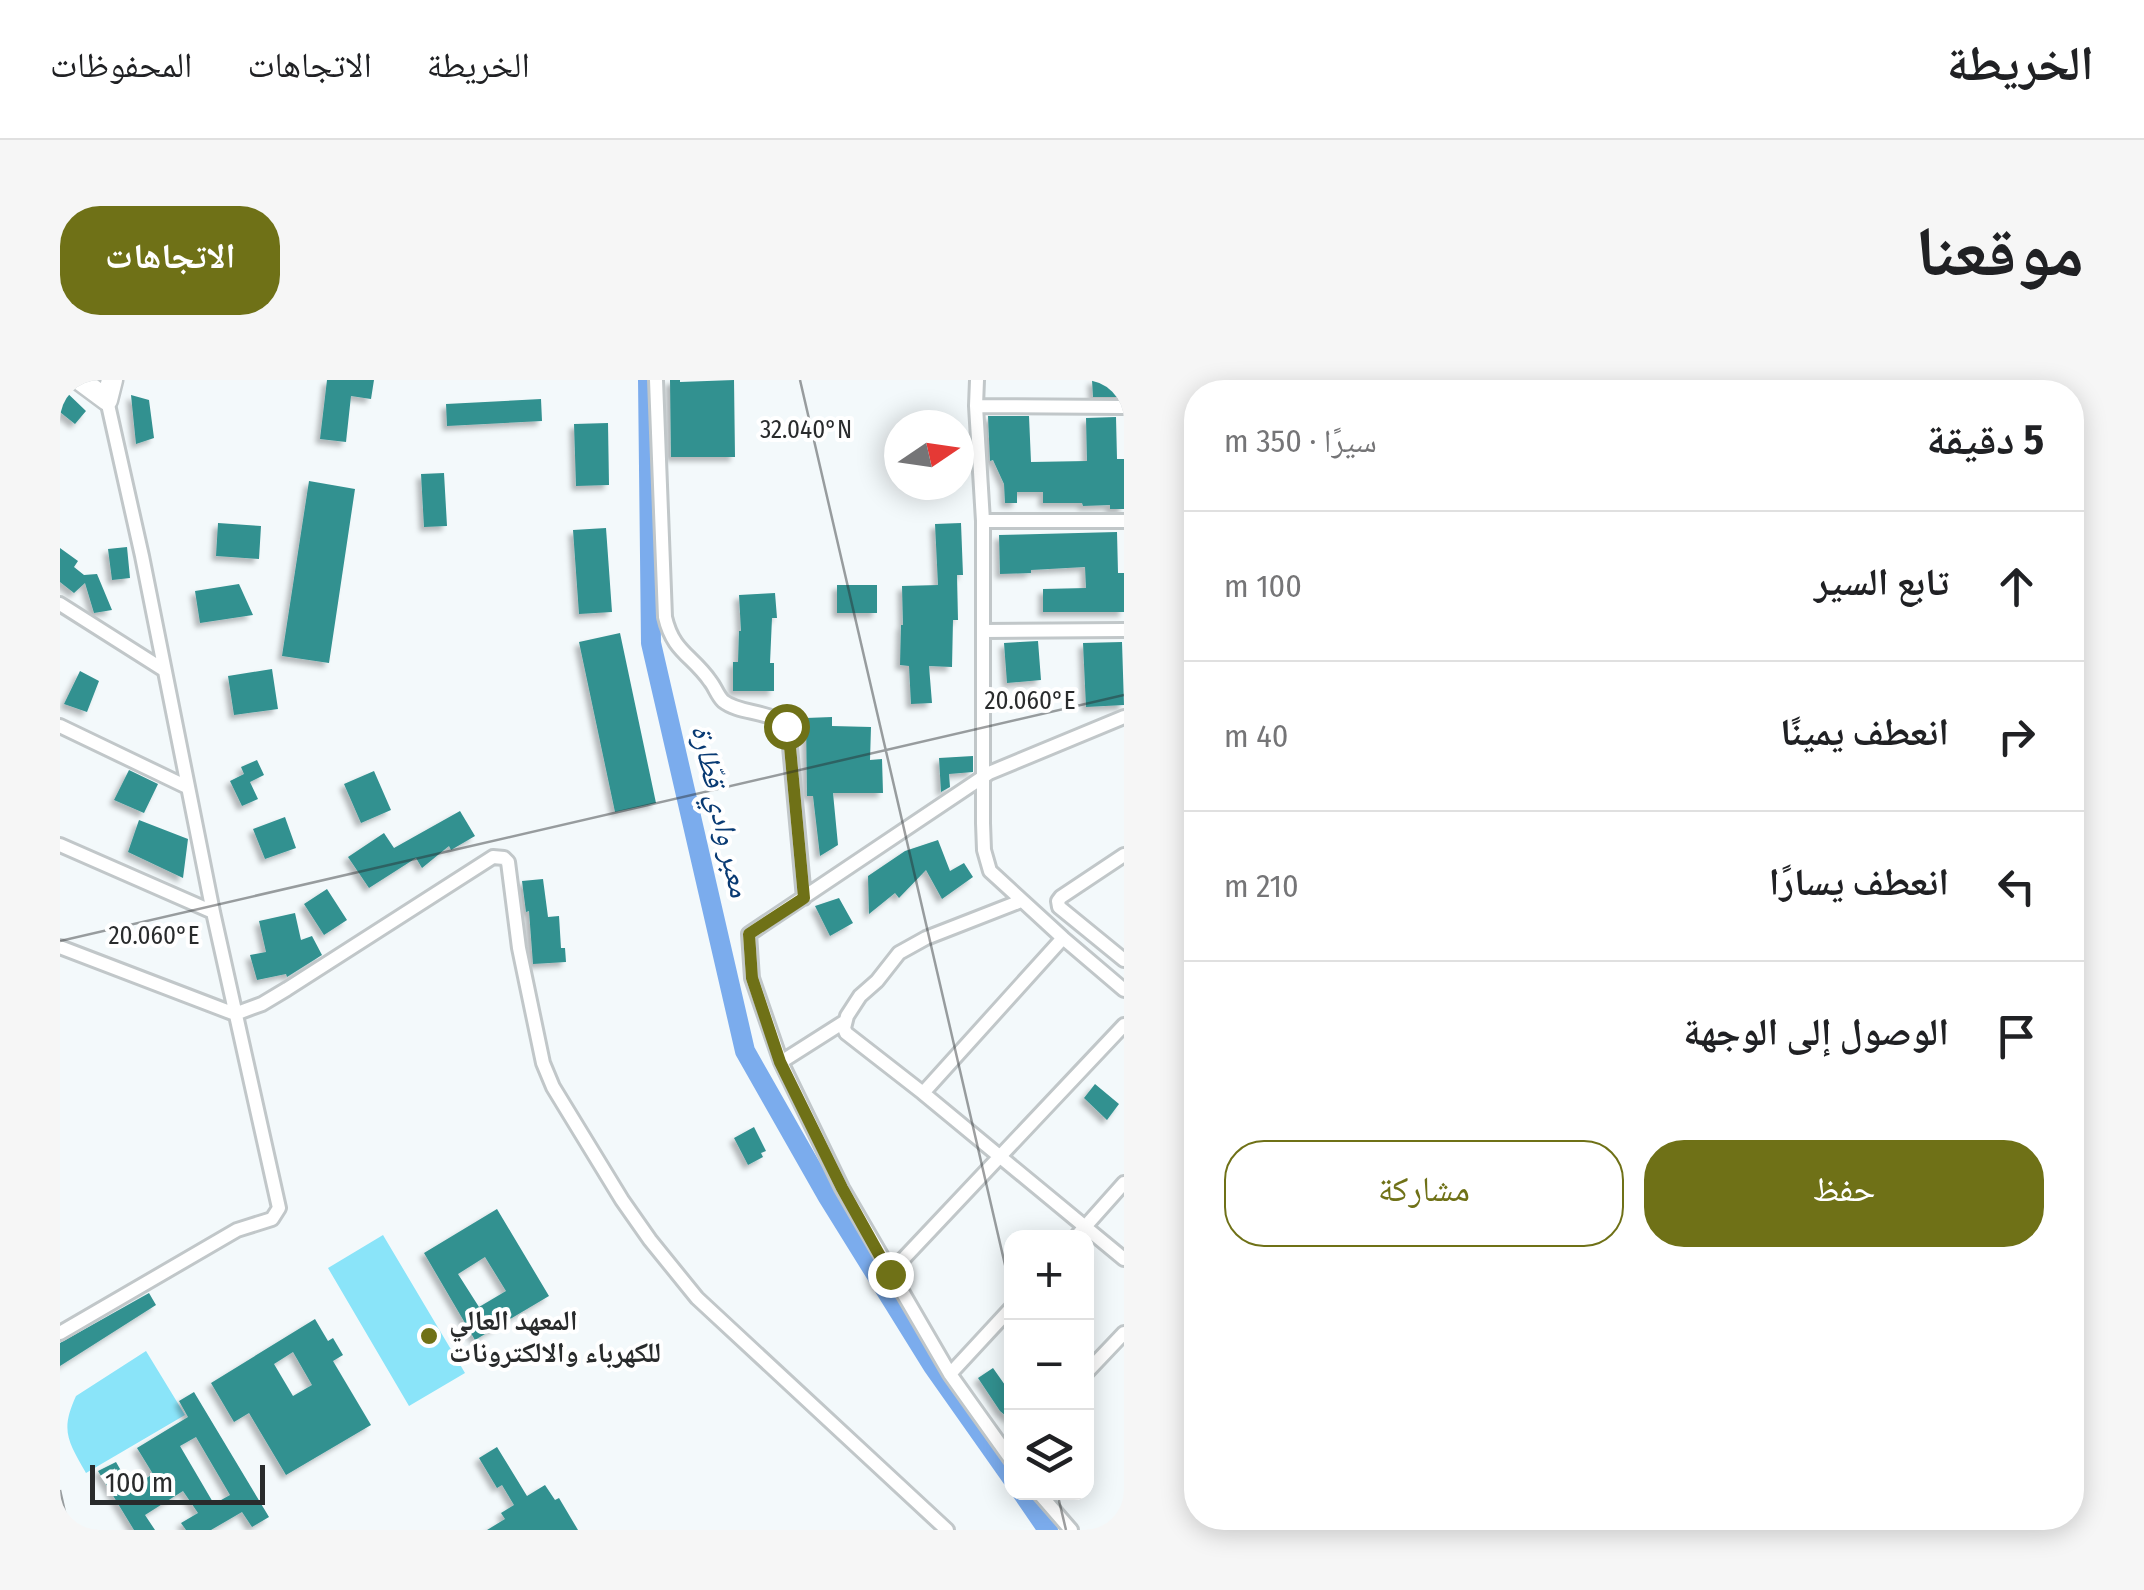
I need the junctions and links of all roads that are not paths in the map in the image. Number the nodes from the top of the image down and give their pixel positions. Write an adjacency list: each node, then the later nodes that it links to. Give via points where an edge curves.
1 (80, 380): 4 (highway)
2 (656, 380): 19 (street, via 669,634 724,702 786,726)
3 (977, 380): 5 (street)
4 (110, 390): 12 (street)
5 (976, 406): 6 (street); 8 (street)
6 (1124, 407)
7 (1124, 521): 8 (street)
8 (983, 522): 11 (street)
9 (60, 604): 12 (street)
10 (1124, 630): 11 (street)
11 (984, 631): 15 (street)
12 (164, 670): 16 (street)
13 (1124, 716): 15 (street)
14 (60, 726): 16 (street)
15 (983, 777): 19 (street); 20 (street, via 986,862)
16 (187, 787): 21 (street)
17 (60, 846): 21 (street)
18 (1124, 855): 24 (street, via 1058,901)
19 (804, 898): 29 (street, via 749,934 752,978)
20 (1021, 900): 22 (street); 27 (street, via 899,953)
21 (213, 912): 26 (street)
22 (1063, 938): 25 (street); 30 (street)
23 (60, 946): 26 (street)
24 (1124, 960)
25 (1124, 990)
26 (235, 1014): 38 (street, via 277,1214 237,1230); 44 (street, via 287,989 493,857 504,858 543,1063 622,1200 697,1298)
27 (844, 1022): 29 (street); 30 (street, via 846,1033)
28 (1124, 1024): 31 (street)
29 (780, 1062): 36 (street)
30 (923, 1093): 31 (street)
31 (998, 1157): 33 (street); 36 (street)
32 (1124, 1183): 33 (street)
33 (1085, 1226): 34 (street); 35 (street)
34 (1082, 1230)
35 (1124, 1259)
36 (890, 1274): 41 (street)
37 (1004, 1316): 41 (street)
38 (60, 1332)
39 (1124, 1333): 40 (street)
40 (1094, 1364)
41 (950, 1374): 42 (street)
42 (1004, 1448)
43 (1045, 1500): 45 (street)
44 (947, 1530)
45 (1071, 1530)

